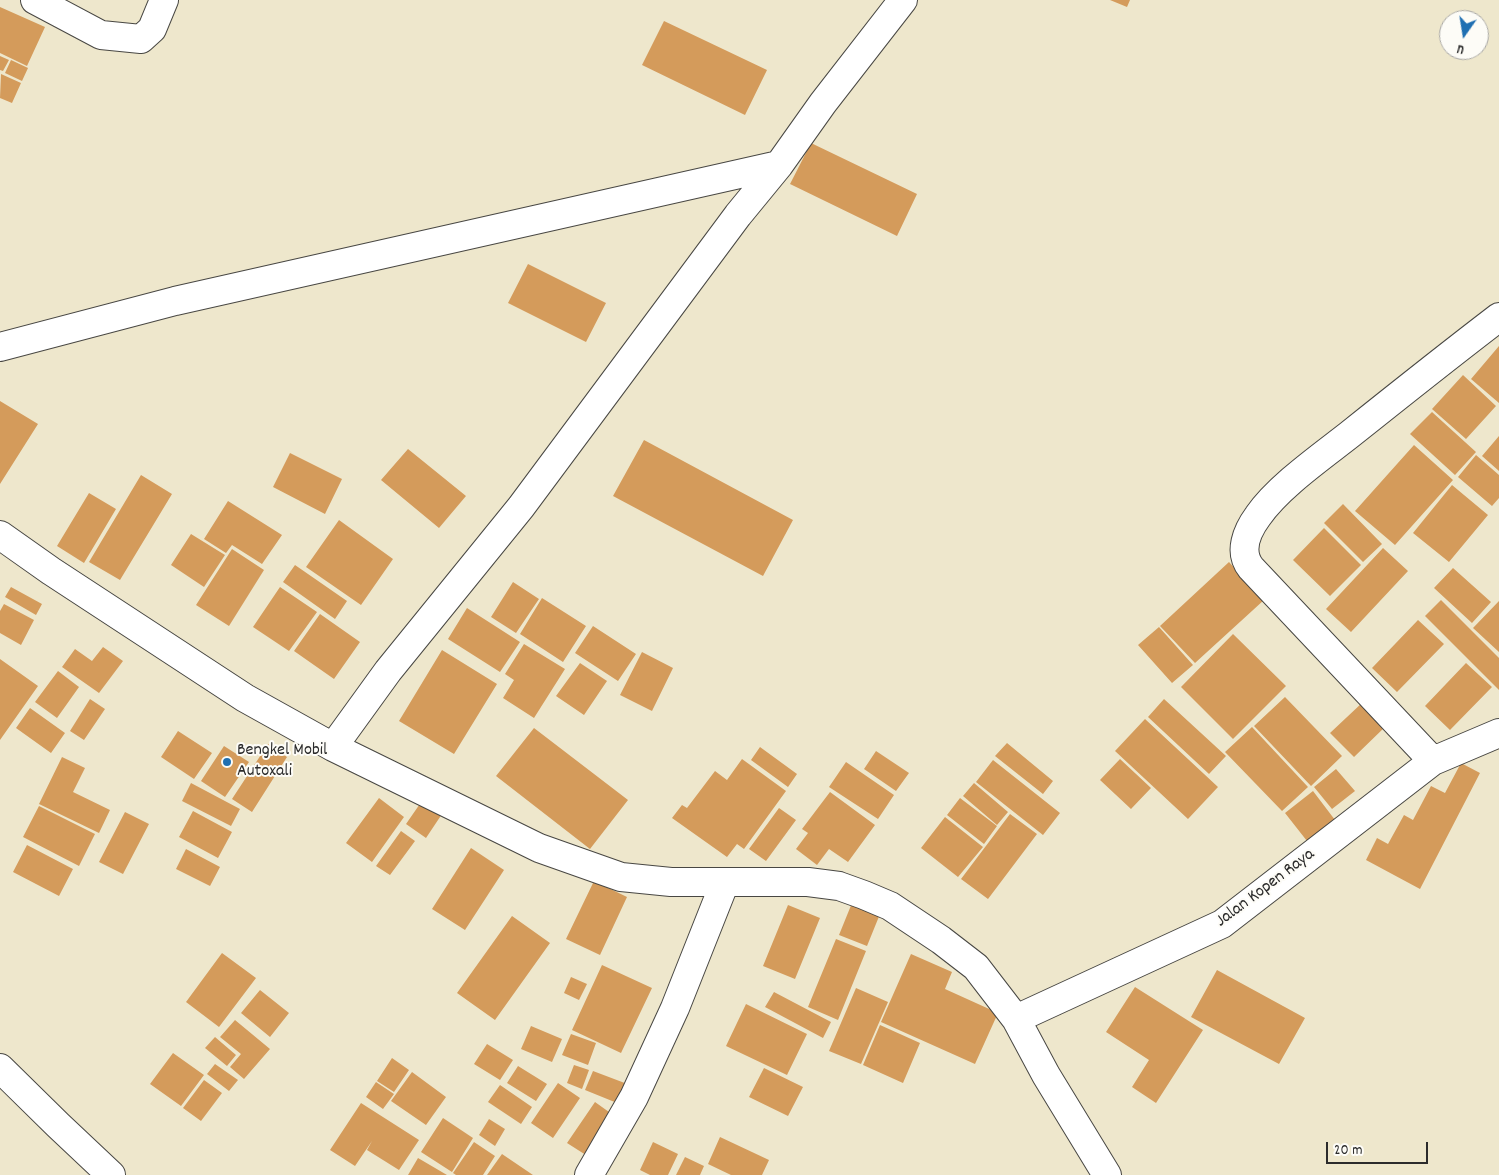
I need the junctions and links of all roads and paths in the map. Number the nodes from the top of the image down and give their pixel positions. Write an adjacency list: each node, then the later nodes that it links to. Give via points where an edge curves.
1 (35, 0): 2 (street, via 101,35 141,39 152,29)
2 (164, 0)
3 (903, 0): 4 (street)
4 (779, 165): 6 (street, via 175,301); 9 (street, via 726,230 521,507 388,671)
5 (1499, 317): 10 (street, via 1283,489 1258,515 1244,549 1245,559 1252,568)
6 (0, 348)
7 (0, 535): 9 (street, via 245,698)
8 (1499, 732): 10 (street, Jalan Kopen Raya)
9 (333, 747): 11 (street, via 538,848 602,871 621,877 671,882)
10 (1433, 761): 12 (street, Jalan Kopen Raya, via 1222,924)
11 (725, 882): 12 (street, via 808,882 839,886 890,906 976,967); 15 (street, via 675,1008 634,1097)
12 (1016, 1019): 16 (street)
13 (0, 1068): 14 (street)
14 (112, 1175)
15 (588, 1175)
16 (1107, 1175)

